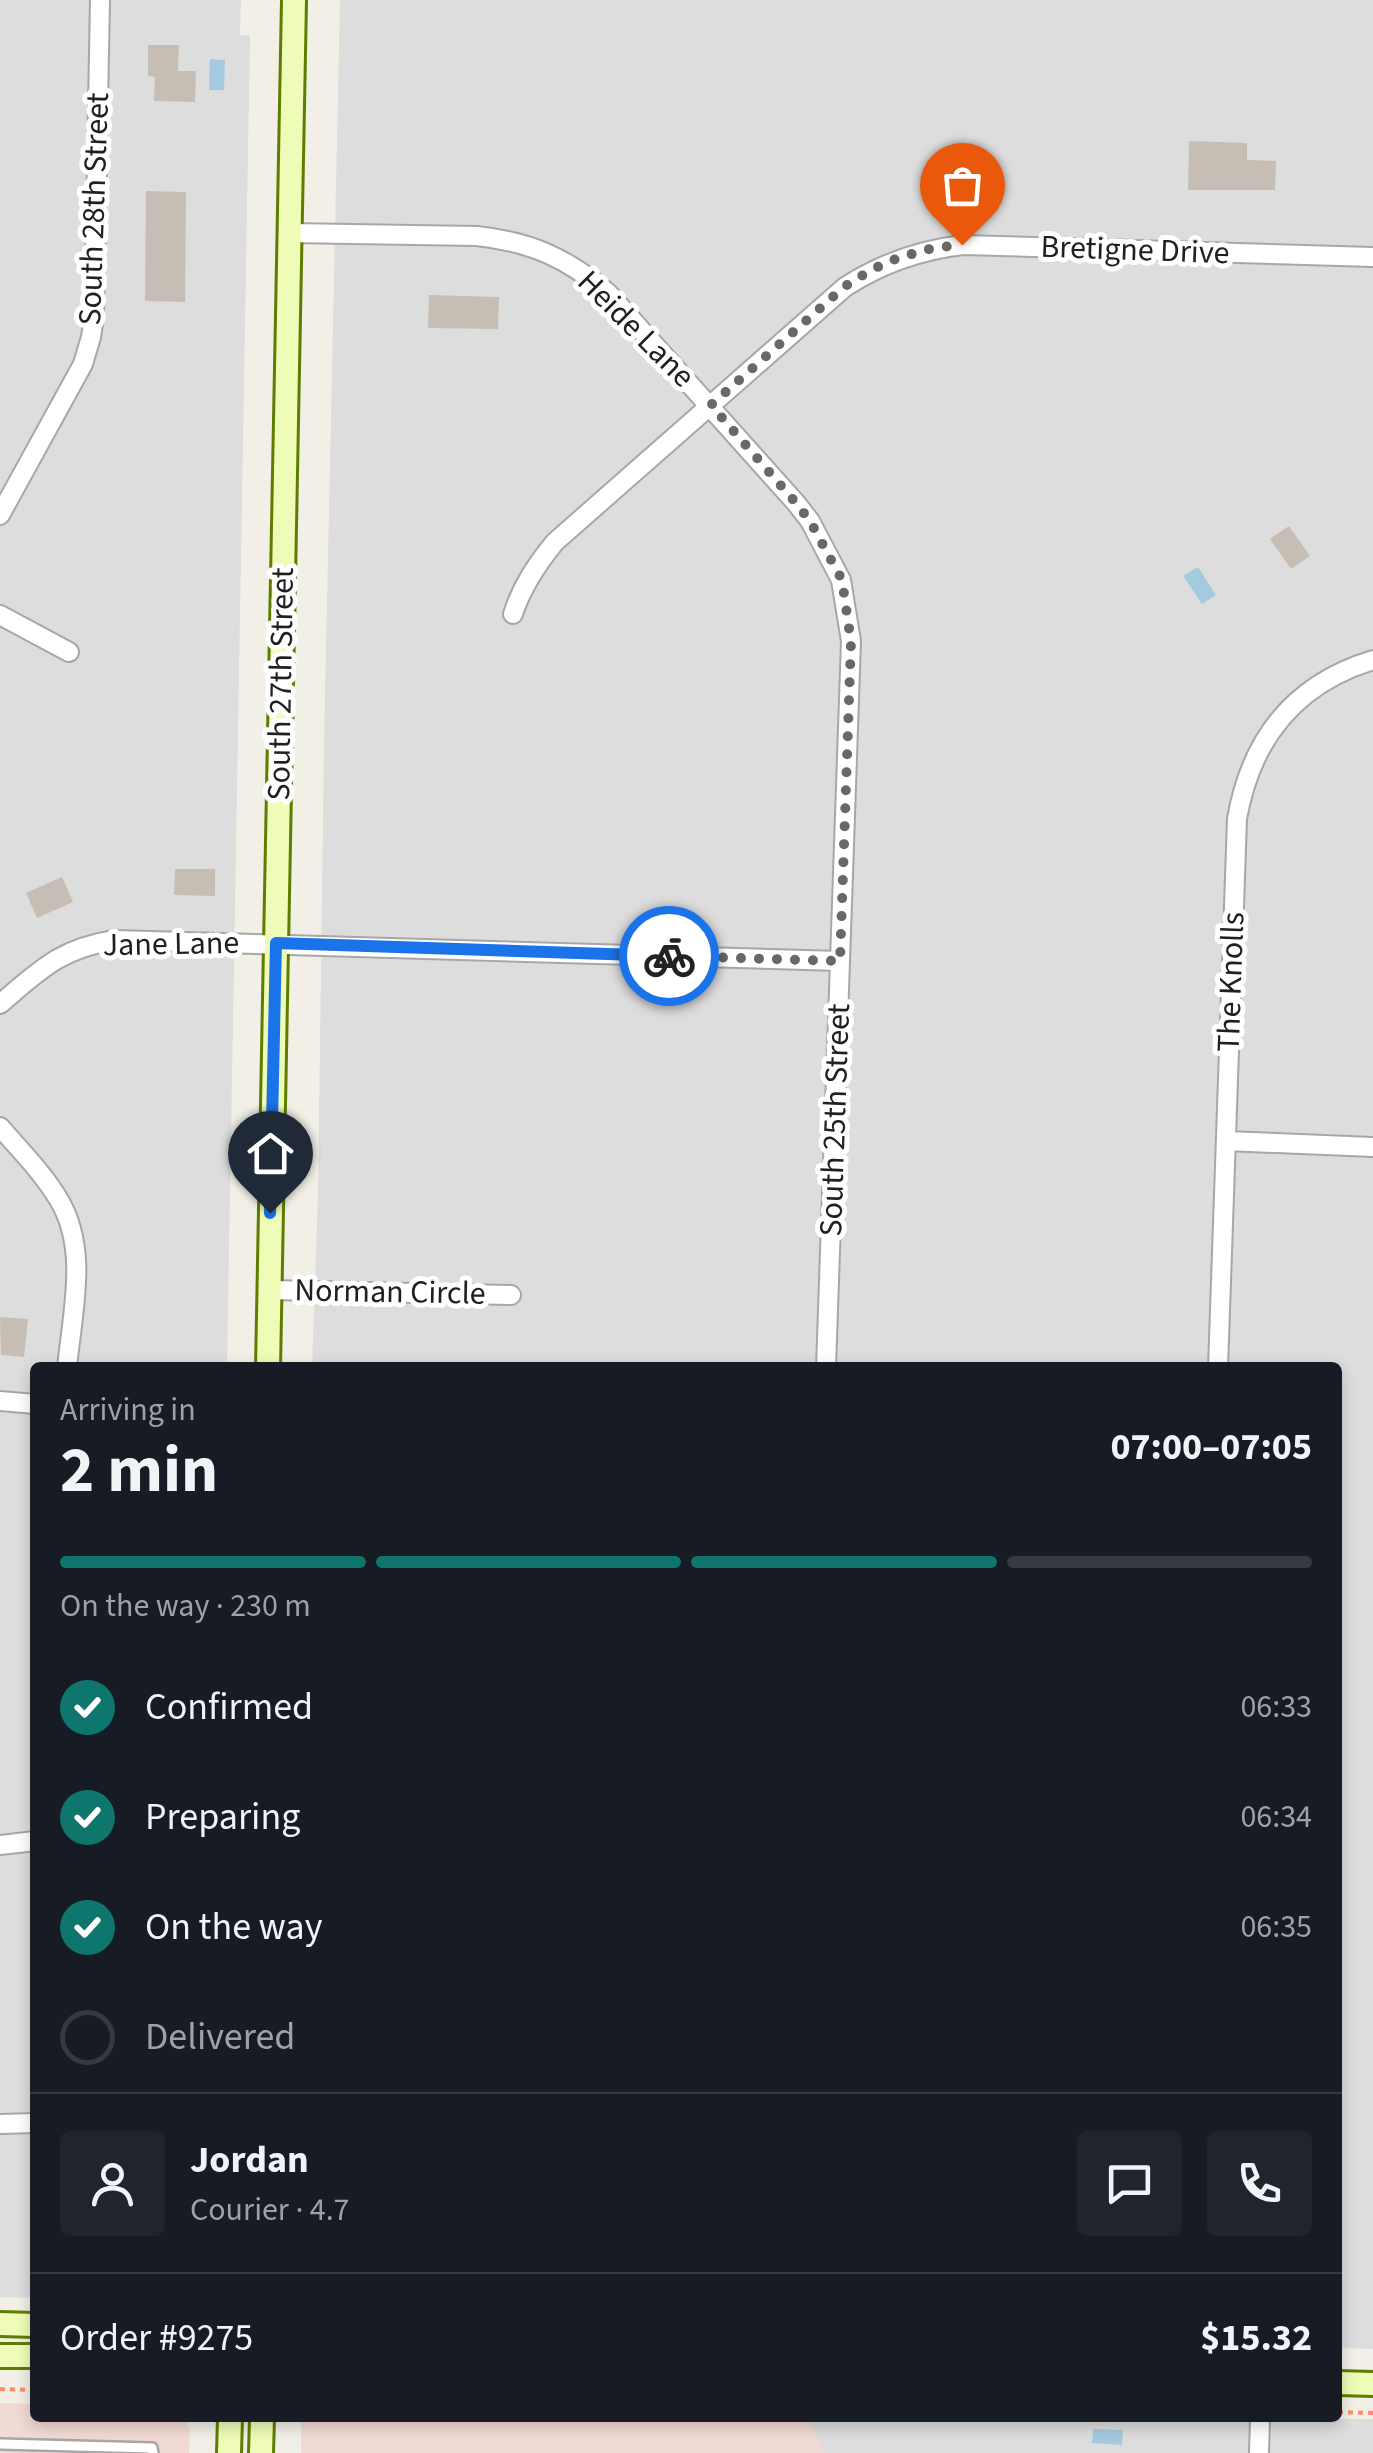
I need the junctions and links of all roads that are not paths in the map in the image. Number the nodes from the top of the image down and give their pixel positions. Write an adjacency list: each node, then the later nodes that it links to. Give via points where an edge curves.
1 (100, 0): 6 (street, South 28th Street, via 91,337 83,364)
2 (294, 0): 3 (main road, South 27th Street)
3 (289, 233): 5 (street, Heide Lane, via 477,236 561,258 608,293); 12 (main road, South 27th Street)
4 (1373, 258): 5 (street, Bretigne Drive, via 933,248 844,287)
5 (711, 405): 7 (street, Heide Lane); 8 (street, Bretigne Drive, via 554,542)
6 (0, 516)
7 (810, 521): 13 (street, South 25th Street, via 842,580 851,642)
8 (512, 614)
9 (0, 615): 10 (street)
10 (70, 652)
11 (1373, 660): 16 (street, The Knolls, via 1330,677 1287,710 1242,790)
12 (276, 943): 13 (street, Jane Lane); 14 (street, Jane Lane, via 92,944 54,960); 18 (main road, South 27th Street)
13 (840, 961): 22 (street, South 25th Street)
14 (0, 1004)
15 (0, 1127): 20 (street, via 70,1223 77,1270)
16 (1226, 1142): 17 (street); 23 (street, The Knolls)
17 (1373, 1147)
18 (269, 1290): 19 (street, Norman Circle); 21 (main road, South 27th Street)
19 (511, 1295)
20 (67, 1362)
21 (268, 1362)
22 (826, 1362)
23 (1218, 1362)
24 (0, 1401): 25 (street)
25 (30, 1404)
26 (30, 1841): 27 (street)
27 (0, 1845)
28 (30, 2123): 29 (street)
29 (0, 2124)
30 (0, 2324): 31 (main road)
31 (30, 2326)
32 (0, 2356): 33 (main road)
33 (30, 2356)
34 (1342, 2383): 35 (main road)
35 (1373, 2384)
36 (230, 2422): 41 (main road)
37 (262, 2422): 42 (main road)
38 (1260, 2422): 43 (street)
39 (0, 2444): 40 (lane)
40 (152, 2453)
41 (229, 2453)
42 (261, 2453)
43 (1259, 2453)

